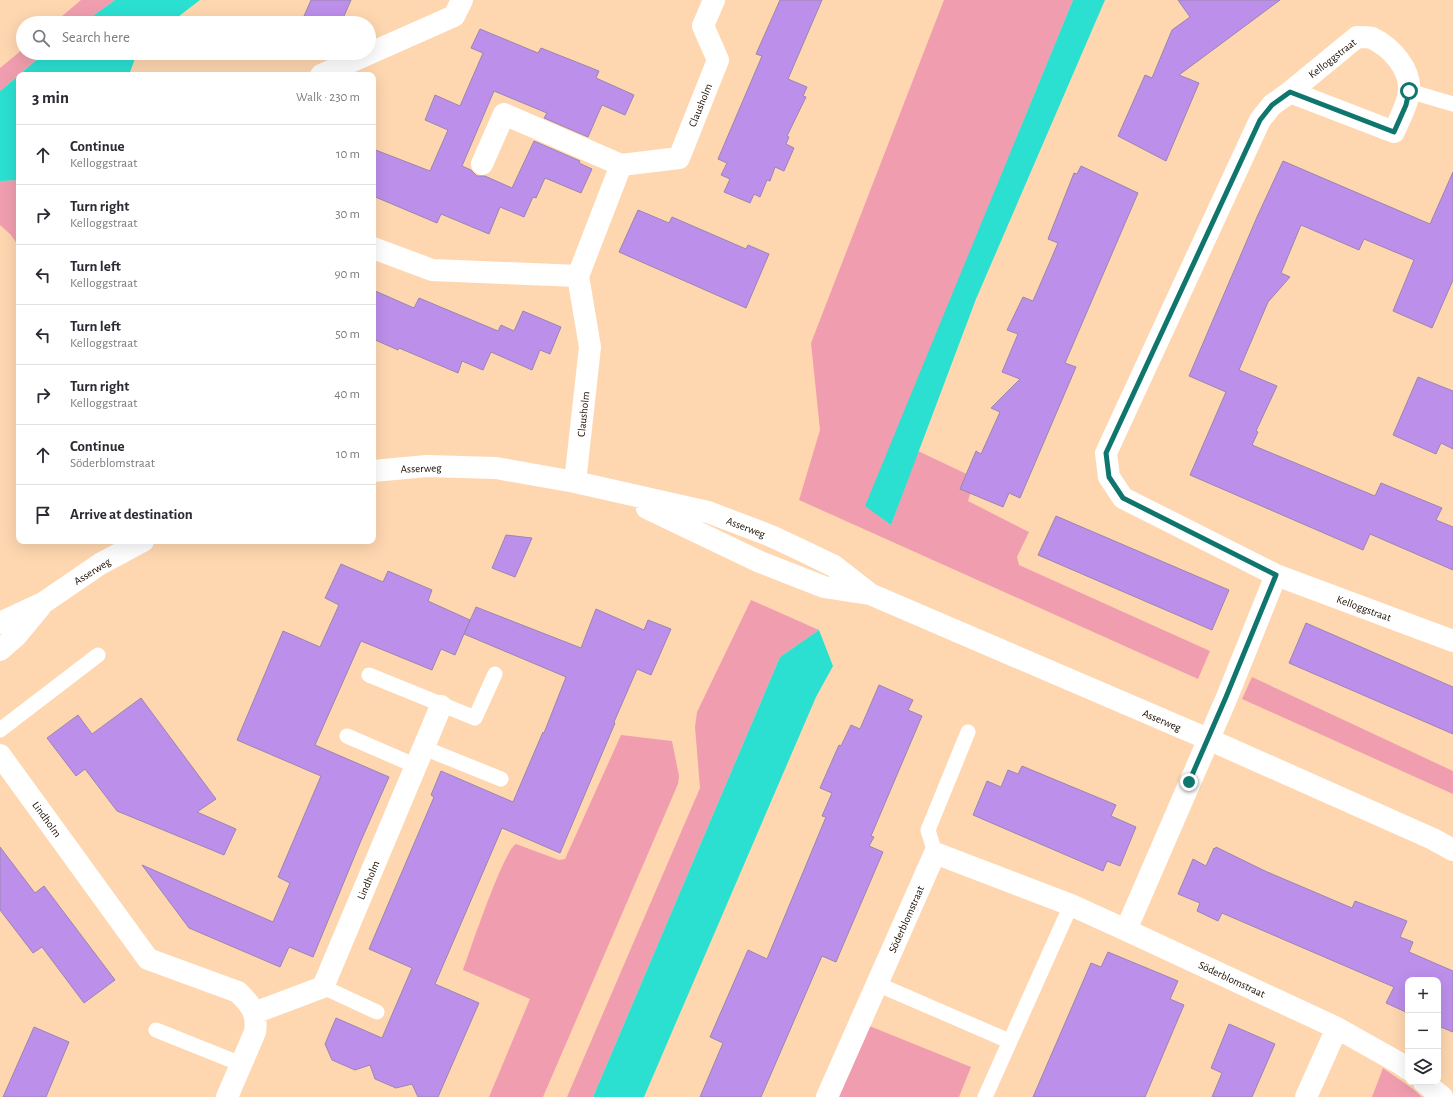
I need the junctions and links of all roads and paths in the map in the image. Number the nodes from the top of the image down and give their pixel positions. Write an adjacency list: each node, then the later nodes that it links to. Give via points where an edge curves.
1 (462, 0): 3 (street, via 454,16)
2 (714, 0): 10 (street, Clausholm, via 703,26 718,60 679,158)
3 (376, 51)
4 (355, 60): 5 (street)
5 (328, 72)
6 (1409, 91): 7 (street, Kelloggstraat, via 1394,132); 7 (street, Kelloggstraat, via 1408,77 1395,55 1371,38 1357,37); 8 (lane)
7 (1290, 92): 16 (street, Kelloggstraat, via 1272,105 1260,120 1106,453 1109,477 1123,498)
8 (1453, 104)
9 (482, 164): 10 (street, via 504,114)
10 (621, 165): 12 (street)
11 (376, 249): 12 (street, via 432,270)
12 (578, 276): 14 (street, Clausholm, via 590,347)
13 (376, 471): 14 (street, Asserweg, via 427,466 496,468)
14 (575, 482): 28 (street, Asserweg, via 610,490 729,548 824,587 870,594)
15 (137, 544): 17 (street, Asserweg, via 100,564)
16 (1276, 575): 19 (street, Kelloggstraat); 28 (street)
17 (43, 603): 18 (street, Asserweg); 20 (street, Asserweg, via 16,636)
18 (0, 623)
19 (1453, 640)
20 (0, 650)
21 (98, 654): 25 (lane)
22 (495, 674): 24 (lane, via 475,718)
23 (368, 675): 24 (lane)
24 (442, 706): 30 (street, Lindholm)
25 (0, 730)
26 (968, 732): 33 (lane, via 928,830)
27 (347, 736): 30 (lane)
28 (1208, 739): 32 (street, Asserweg, via 1433,838); 35 (street)
29 (0, 755): 39 (street, Lindholm, via 148,959 238,992 247,1000)
30 (420, 757): 31 (lane); 37 (street, Lindholm)
31 (501, 779)
32 (1453, 850)
33 (935, 853): 34 (street, Söderblomstraat); 36 (street, Söderblomstraat)
34 (1071, 905): 35 (street, Söderblomstraat); 42 (lane)
35 (1126, 930): 40 (street, Söderblomstraat)
36 (877, 984): 42 (lane); 47 (street, Söderblomstraat)
37 (324, 987): 38 (lane); 39 (street)
38 (377, 1012)
39 (254, 1013): 43 (street, via 257,1022 255,1032)
40 (1337, 1028): 44 (street, Söderblomstraat); 49 (street)
41 (156, 1030): 43 (lane)
42 (1009, 1041): 48 (lane)
43 (241, 1064): 46 (street)
44 (1405, 1067)
45 (1428, 1085): 50 (street)
46 (227, 1097)
47 (828, 1097)
48 (985, 1097)
49 (1306, 1097)
50 (1442, 1097)

